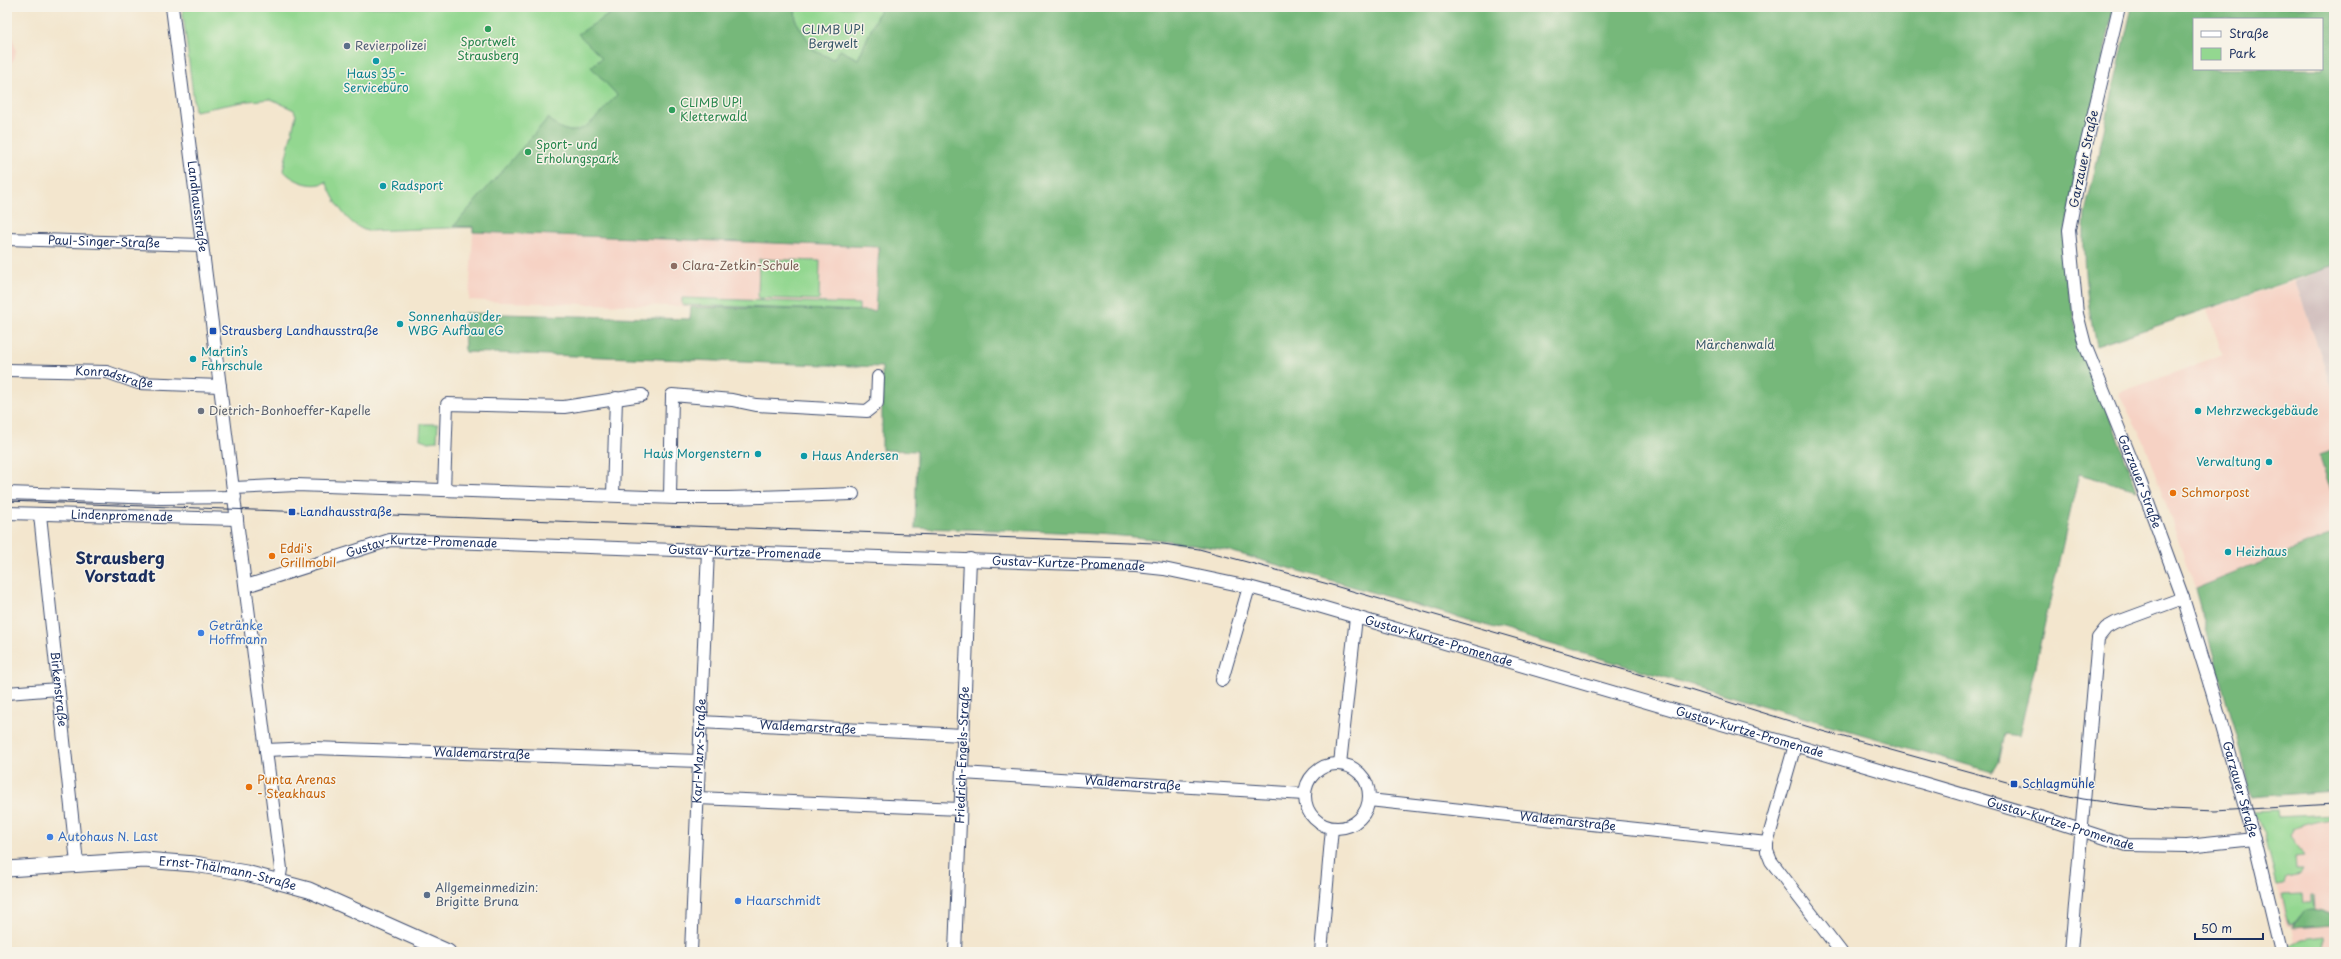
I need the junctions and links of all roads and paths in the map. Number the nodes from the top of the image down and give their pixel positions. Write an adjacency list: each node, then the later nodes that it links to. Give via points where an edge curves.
1 (172, 7): 4 (street, Landhausstraße)
2 (2119, 7): 23 (street, Garzauer Straße, via 2073,205 2069,230 2073,286 2085,345 2140,481)
3 (7, 239): 4 (street, Paul-Singer-Straße)
4 (201, 245): 7 (street, Landhausstraße)
5 (7, 370): 7 (street, Konradstraße, via 107,372 138,383)
6 (878, 378): 15 (street, via 876,404 867,411 756,405 732,400 672,395)
7 (220, 386): 12 (street, Landhausstraße)
8 (642, 395): 9 (street)
9 (616, 398): 10 (street, via 564,407 446,404); 14 (street)
10 (444, 490): 12 (street, via 296,485); 14 (street)
11 (7, 493): 12 (street, Lindenpromenade, via 161,498)
12 (234, 493): 18 (street, Landhausstraße)
13 (853, 494): 15 (street, via 728,498)
14 (613, 495): 15 (street)
15 (670, 496)
16 (7, 513): 17 (street, Lindenpromenade)
17 (40, 514): 18 (street, Lindenpromenade); 26 (street, Birkenstraße)
18 (238, 519): 21 (street, Landhausstraße)
19 (708, 550): 20 (street, Gustav-Kurtze-Promenade); 21 (street, Gustav-Kurtze-Promenade, via 390,540); 28 (street, Karl-Marx-Straße)
20 (970, 559): 22 (street, Gustav-Kurtze-Promenade, via 1164,569); 29 (street, Friedrich-Engels-Straße)
21 (246, 586): 31 (street, Landhausstraße)
22 (1249, 587): 24 (street, Gustav-Kurtze-Promenade); 25 (street)
23 (2183, 598): 40 (street, via 2114,623 2098,638); 41 (street, Garzauer Straße)
24 (1356, 617): 30 (street, Gustav-Kurtze-Promenade); 33 (street)
25 (1222, 680)
26 (58, 689): 27 (street); 43 (street, Birkenstraße)
27 (7, 694)
28 (700, 722): 29 (street, Waldemarstraße); 32 (street, Karl-Marx-Straße)
29 (963, 735): 34 (street, Friedrich-Engels-Straße)
30 (1795, 745): 40 (street, Gustav-Kurtze-Promenade); 42 (street)
31 (266, 750): 32 (street, Waldemarstraße, via 314,748); 45 (street, Landhausstraße, via 281,869)
32 (699, 761): 36 (street, Karl-Marx-Straße)
33 (1340, 764): 35 (street, via 1326,766 1314,773 1306,785); 37 (street, via 1357,771 1364,779)
34 (962, 774): 35 (street, Waldemarstraße); 38 (street, Friedrich-Engels-Straße)
35 (1304, 794): 39 (street, via 1309,812 1315,820)
36 (697, 798): 38 (street); 47 (street, Karl-Marx-Straße)
37 (1369, 800): 39 (street, via 1366,810 1352,825); 42 (street, Waldemarstraße)
38 (960, 809): 48 (street, Friedrich-Engels-Straße)
39 (1332, 828): 49 (street)
40 (2081, 830): 41 (street, Gustav-Kurtze-Promenade, via 2128,845 2187,846); 51 (street)
41 (2254, 839): 52 (street, Garzauer Straße)
42 (1767, 843): 50 (street, via 1771,861)
43 (77, 863): 44 (main road, Ernst-Thälmann-Straße); 45 (main road, Ernst-Thälmann-Straße, via 163,861 195,864)
44 (7, 869)
45 (279, 881): 46 (main road, Ernst-Thälmann-Straße, via 309,890)
46 (439, 950)
47 (691, 952)
48 (954, 952)
49 (1321, 952)
50 (1841, 952)
51 (2071, 952)
52 (2281, 952)

